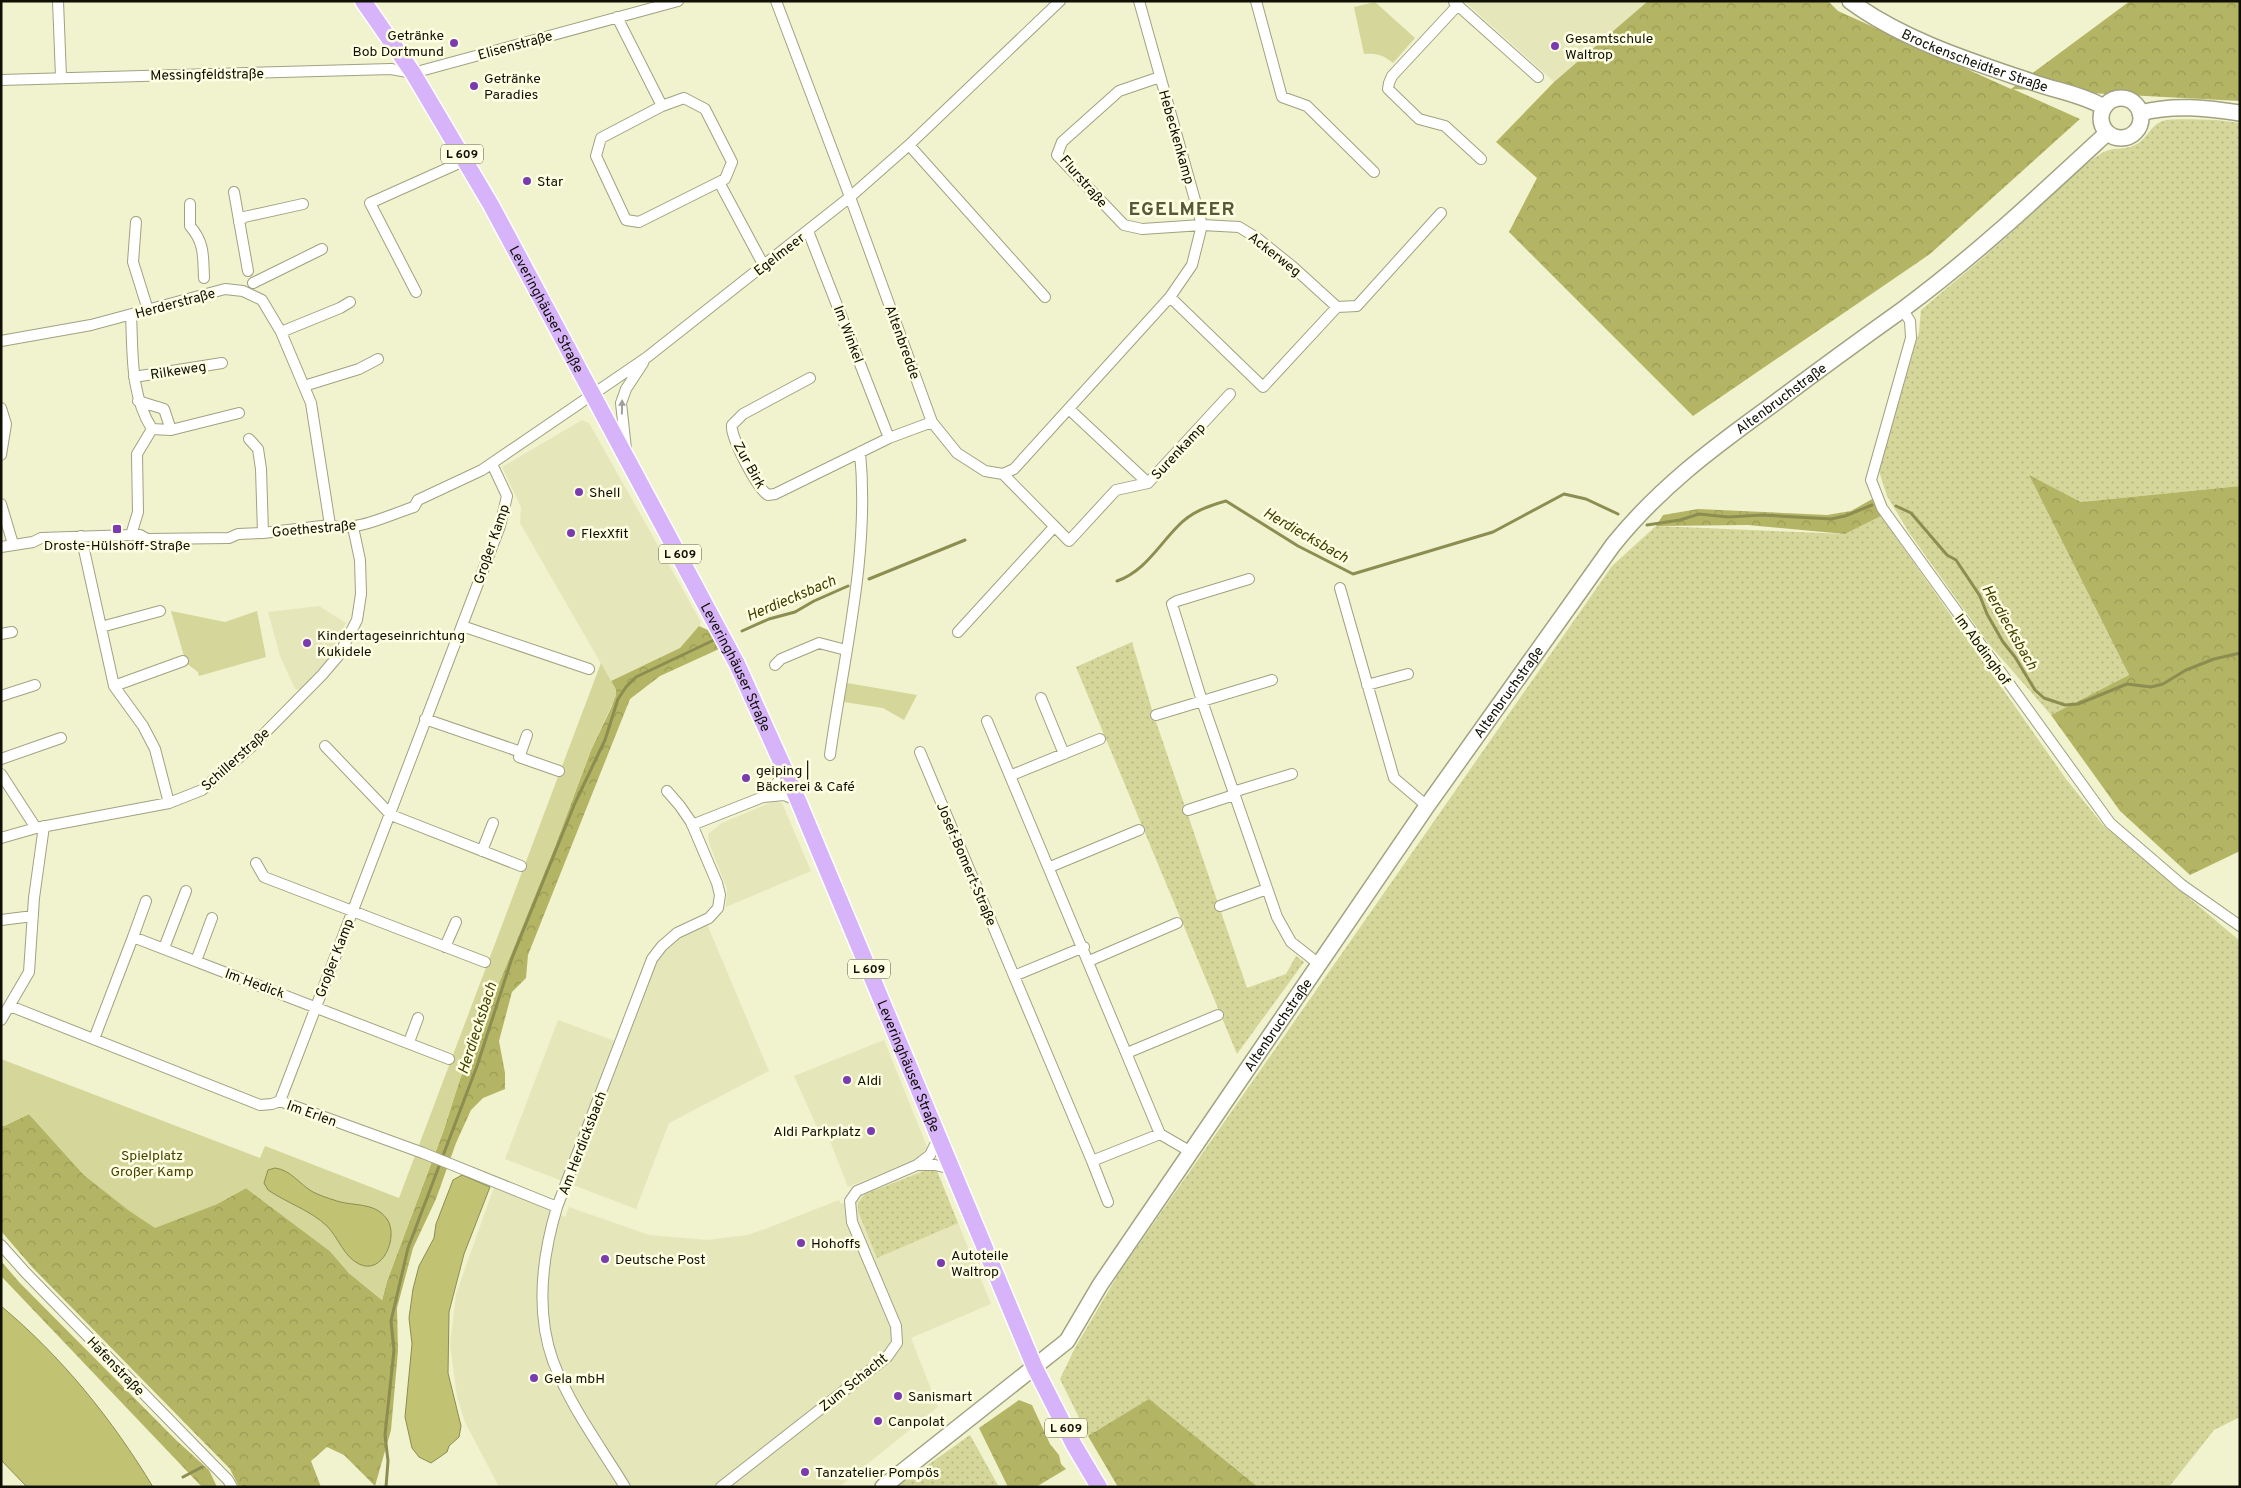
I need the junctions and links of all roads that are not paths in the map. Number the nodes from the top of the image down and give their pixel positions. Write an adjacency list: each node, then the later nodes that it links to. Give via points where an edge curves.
1 (58, 1): 14 (street)
2 (363, 1): 11 (main road, Leveringhäuser Straße / L 609)
3 (678, 1): 10 (street, Elisenstraße)
4 (776, 1): 27 (street, Altenbredde)
5 (1060, 1): 21 (street, Egelmeer)
6 (1140, 1): 12 (street, Hebeckenkamp)
7 (1256, 1): 24 (street, via 1282,97 1307,106)
8 (1850, 1): 17 (street, Brockenscheidter Straße, via 1917,39)
9 (1456, 3): 13 (street); 22 (street, via 1392,76 1388,89 1418,119 1445,126)
10 (617, 17): 11 (street, Elisenstraße); 16 (street)
11 (413, 73): 14 (street, Messingfeldstraße, via 391,69); 23 (main road, Leveringhäuser Straße / L 609)
12 (1160, 77): 33 (street, Hebeckenkamp); 33 (street, Flurstraße, via 1119,91 1062,142 1057,155 1124,225 1142,229)
13 (1538, 77)
14 (61, 78): 15 (street, Messingfeldstraße)
15 (1, 80)
16 (662, 106): 25 (street, via 684,98 705,109 732,162 725,179); 25 (street, via 601,138 596,156 626,220 639,222)
17 (2104, 107): 18 (street, via 2116,99 2126,99 2136,104); 20 (street, via 2101,119)
18 (2140, 113): 19 (street, via 2183,107); 20 (street, via 2140,124 2131,135 2117,137)
19 (2240, 113)
20 (2108, 132): 45 (street, Altenbruchstraße, via 1978,250)
21 (909, 145): 27 (street, Egelmeer); 41 (street)
22 (1481, 159)
23 (466, 160): 40 (street, via 370,203); 56 (main road, Leveringhäuser Straße / L 609)
24 (1374, 172)
25 (719, 182): 36 (street)
26 (234, 192): 32 (street)
27 (850, 197): 34 (street, Egelmeer); 62 (street, Altenbredde)
28 (190, 204): 38 (street, via 190,226 202,248)
29 (303, 204): 32 (street, via 244,217)
30 (1441, 213): 44 (street, via 1357,306)
31 (136, 222): 46 (street, via 133,262)
32 (240, 222): 37 (street)
33 (1202, 225): 42 (street, Hebeckenkamp, via 1192,265); 44 (street, Ackerweg, via 1239,227 1251,234)
34 (808, 230): 36 (street, Egelmeer); 66 (street, Im Winkel)
35 (322, 249): 39 (street)
36 (764, 266): 50 (street, Egelmeer)
37 (248, 271)
38 (204, 278)
39 (253, 282)
40 (416, 292)
41 (1045, 297)
42 (1170, 297): 44 (street, via 1263,386); 60 (street, Hebeckenkamp)
43 (350, 302): 48 (street)
44 (1337, 307)
45 (1902, 309): 123 (street, Altenbruchstraße, via 1706,453 1644,508 1613,545); 145 (street, Im Abdinghof, via 1910,321 1911,338 1870,480 1882,508 2110,824 2182,885)
46 (148, 310): 47 (street, Herderstraße); 48 (street, Herderstraße, via 225,289 243,291 262,300)
47 (131, 315): 49 (street, Herderstraße); 53 (street)
48 (281, 332): 55 (street, Herderstraße)
49 (1, 341)
50 (646, 358): 56 (street, Egelmeer); 70 (street, Egelmeer, one-way to 50, via 621,403)
51 (378, 359): 55 (street, via 359,369)
52 (222, 363): 53 (street, Rilkeweg)
53 (134, 377): 58 (street)
54 (810, 378): 68 (street, Zur Birk, via 734,421 731,430 759,487 768,495 776,494)
55 (304, 386): 75 (street, Herderstraße, via 311,403)
56 (594, 394): 70 (main road, Leveringhäuser Straße / L 609); 71 (street, Goethestraße)
57 (1230, 394): 73 (street, Surenkamp)
58 (138, 401): 64 (street); 65 (street, via 164,409)
59 (1, 408): 63 (street)
60 (1069, 409): 72 (street, Hebeckenkamp, via 1014,469); 73 (street)
61 (238, 413): 65 (street)
62 (932, 422): 66 (street); 72 (street, via 958,453 985,471)
63 (4, 426): 69 (street)
64 (152, 429): 65 (street); 79 (street, via 137,454 138,512)
65 (171, 430)
66 (889, 438): 68 (street)
67 (249, 439): 78 (street, via 258,449 261,468)
68 (860, 452): 89 (street, via 863,483 857,589)
69 (1, 455)
70 (627, 455): 112 (main road, Leveringhäuser Straße / L 609, via 737,664)
71 (492, 464): 76 (street, Goethestraße, via 418,500 414,507); 87 (street, Großer Kamp, via 507,496 500,526)
72 (1003, 474): 77 (street, Surenkamp)
73 (1148, 483): 77 (street, Surenkamp, via 1116,490 1069,541)
74 (1, 504): 81 (street)
75 (330, 525): 76 (street, Goethestraße, via 339,529); 78 (street, Goethestraße)
76 (353, 527): 122 (street, Schillerstraße, via 360,560 361,594 357,620 339,655 257,740 202,790)
77 (1054, 527): 88 (street)
78 (263, 533): 79 (street, Goethestraße, via 238,534 229,538 147,539)
79 (131, 535): 80 (street, Goethestraße)
80 (81, 536): 81 (street, Goethestraße, via 40,538); 86 (street)
81 (13, 544): 82 (street, Goethestraße)
82 (1, 546)
83 (1250, 579): 100 (street, via 1172,604)
84 (1340, 588): 96 (street)
85 (160, 611): 86 (street)
86 (100, 626): 97 (street)
87 (462, 626): 92 (street); 102 (street, Großer Kamp)
88 (958, 632)
89 (846, 650): 91 (street, via 819,643 781,659); 111 (street)
90 (183, 661): 97 (street)
91 (775, 665)
92 (589, 669)
93 (1408, 674): 96 (street)
94 (1272, 680): 100 (street)
95 (35, 685): 98 (street)
96 (1367, 685): 123 (street, via 1394,778)
97 (114, 686): 122 (street, via 155,749)
98 (1, 696)
99 (1041, 698): 110 (street)
100 (1202, 701): 101 (street); 119 (street)
101 (1156, 715)
102 (425, 718): 108 (street); 125 (street, Großer Kamp)
103 (988, 721): 117 (street)
104 (527, 735): 108 (street)
105 (61, 738): 113 (street)
106 (1100, 739): 110 (street)
107 (325, 746): 125 (street)
108 (521, 752): 114 (street, via 519,757)
109 (920, 752): 154 (street, Josef-Bomert-Straße)
110 (1064, 754): 117 (street)
111 (830, 755)
112 (780, 757): 120 (street, via 782,775 778,784); 121 (main road, Leveringhäuser Straße / L 609)
113 (1, 759)
114 (558, 771)
115 (1, 774): 128 (street)
116 (1292, 774): 119 (street)
117 (1012, 775): 134 (street)
118 (667, 791): 127 (street, Am Herdicksbach)
119 (1233, 794): 124 (street); 135 (street)
120 (763, 797): 121 (street, via 784,795); 127 (street)
121 (798, 801): 166 (main road, Leveringhäuser Straße / L 609)
122 (169, 803): 128 (street, Schillerstraße)
123 (1427, 806): 153 (street, Altenbruchstraße)
124 (1188, 810)
125 (391, 815): 131 (street); 139 (street, Großer Kamp)
126 (493, 823): 131 (street)
127 (692, 825): 172 (street, Am Herdicksbach, via 717,883 720,895 718,908 709,918 677,933 652,959)
128 (40, 827): 130 (street, Schillerstraße); 140 (street)
129 (1139, 830): 134 (street)
130 (1, 838)
131 (482, 851): 133 (street)
132 (256, 863): 139 (street, Großer Kamp, via 264,877)
133 (521, 866)
134 (1050, 867): 148 (street)
135 (1268, 889): 138 (street); 153 (street, via 1283,930 1291,942)
136 (186, 891): 149 (street)
137 (146, 901): 146 (street)
138 (1220, 906)
139 (352, 910): 147 (street, Großer Kamp); 156 (street, Großer Kamp)
140 (33, 916): 142 (street); 155 (street, via 29,972)
141 (212, 918): 151 (street)
142 (1, 920)
143 (456, 922): 147 (street)
144 (1177, 923): 150 (street)
145 (2240, 926)
146 (133, 938): 149 (street, Im Hedick); 160 (street)
147 (445, 947): 152 (street, Großer Kamp)
148 (1084, 947): 150 (street); 154 (street)
149 (164, 948): 151 (street, Im Hedick)
150 (1089, 960): 162 (street)
151 (196, 961): 156 (street, Im Hedick)
152 (485, 962)
153 (1319, 964): 167 (street, Altenbruchstraße)
154 (1014, 976): 168 (street, Josef-Bomert-Straße)
155 (10, 1006): 159 (street); 160 (street, Im Erlen)
156 (315, 1006): 161 (street, Großer Kamp); 164 (street, Großer Kamp)
157 (1218, 1015): 162 (street)
158 (418, 1018): 161 (street)
159 (1, 1020)
160 (94, 1039): 164 (street, Im Erlen, via 260,1105)
161 (408, 1042): 163 (street, Großer Kamp)
162 (1128, 1053): 165 (street)
163 (449, 1058)
164 (280, 1101): 172 (street, Im Erlen)
165 (1160, 1134): 167 (street); 168 (street)
166 (939, 1137): 169 (street, Zum Schacht, via 930,1155); 170 (main road, Leveringhäuser Straße / L 609)
167 (1191, 1152): 174 (street, Altenbruchstraße, via 1100,1285 1067,1341)
168 (1092, 1161): 171 (street, Josef-Bomert-Straße)
169 (917, 1165): 170 (street, Zum Schacht); 177 (street, Zum Schacht, via 857,1191 850,1201 852,1222 896,1326 897,1343 887,1357)
170 (952, 1169): 174 (main road, Leveringhäuser Straße / L 609)
171 (1108, 1202)
172 (557, 1207): 176 (street, Am Herdicksbach, via 549,1232 541,1287 553,1360 576,1408)
173 (1, 1245): 175 (street, Hafenstraße)
174 (1036, 1368): 178 (street, Altenbruchstraße); 179 (main road, L 609)
175 (232, 1487)
176 (625, 1487)
177 (720, 1487)
178 (882, 1487)
179 (1098, 1487)

